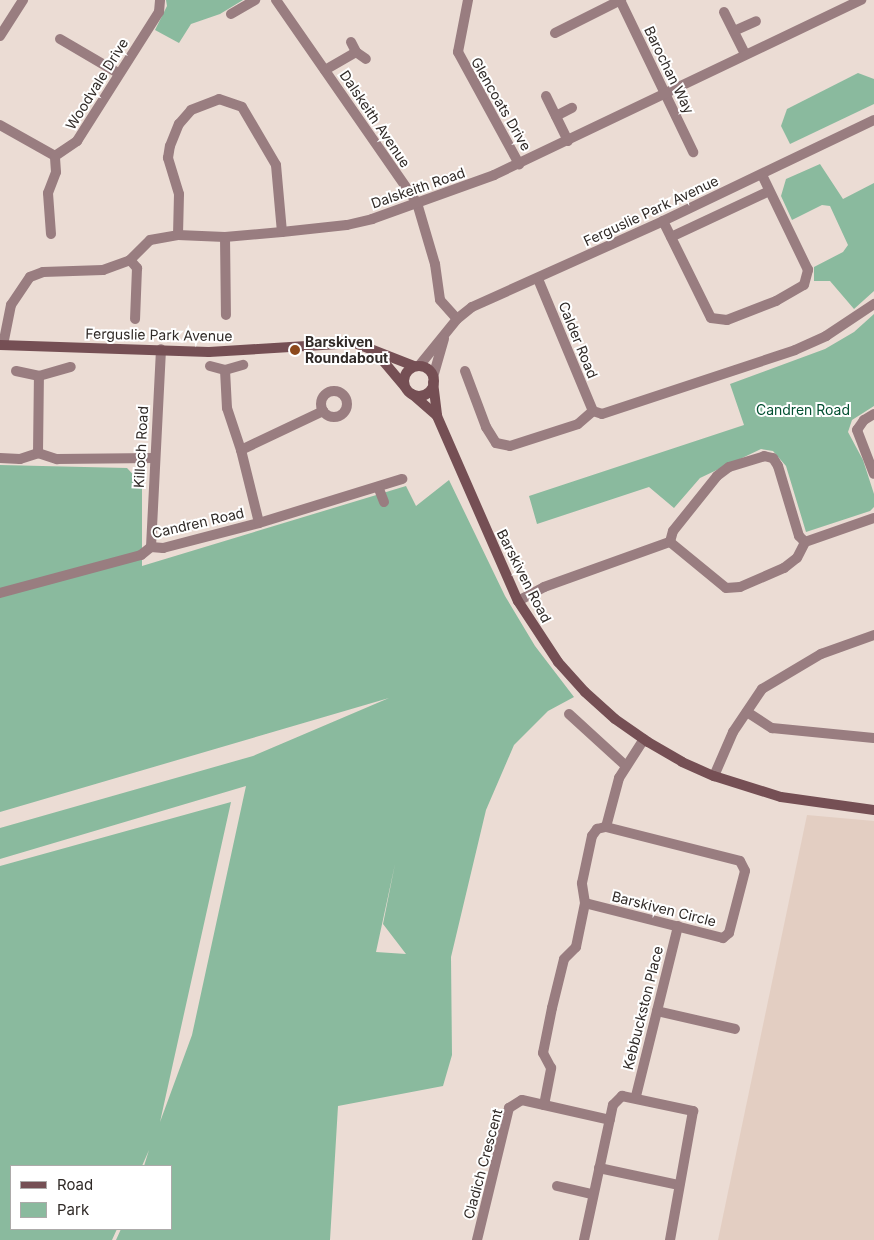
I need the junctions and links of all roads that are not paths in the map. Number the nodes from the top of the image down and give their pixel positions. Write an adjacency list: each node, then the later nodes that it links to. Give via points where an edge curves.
1 (24, 0): 13 (street)
2 (160, 0): 20 (street, Woodvale Drive, via 159,12)
3 (255, 0): 9 (street)
4 (276, 0): 19 (street, Dalskeith Avenue)
5 (468, 0): 30 (street, Glencoats Drive, via 460,29 459,56)
6 (621, 0): 12 (street); 22 (street, Barochan Way)
7 (861, 0): 17 (street, Dalskeith Road)
8 (724, 12): 11 (street)
9 (231, 14)
10 (756, 21): 11 (street)
11 (734, 31): 17 (street)
12 (555, 33)
13 (0, 36)
14 (60, 39): 20 (street)
15 (351, 42): 16 (street, Dalskeith Avenue)
16 (356, 52): 18 (street, Dalskeith Avenue); 19 (street, Dalskeith Avenue)
17 (745, 54): 22 (street, Dalskeith Road)
18 (366, 59)
19 (326, 70): 33 (street, Dalskeith Avenue)
20 (118, 72): 29 (street, Woodvale Drive, via 77,141)
21 (546, 96): 24 (street)
22 (666, 96): 27 (street, Dalskeith Road); 28 (street, Barochan Way)
23 (572, 108): 24 (street)
24 (556, 116): 27 (street)
25 (874, 120): 31 (street, Ferguslie Park Avenue)
26 (2, 130): 29 (street)
27 (568, 141): 30 (street, Dalskeith Road)
28 (693, 152)
29 (56, 156): 36 (street, via 56,172 48,193)
30 (519, 164): 33 (street, Dalskeith Road)
31 (762, 175): 32 (street); 34 (street, Ferguslie Park Avenue)
32 (769, 191): 39 (street); 39 (street, via 808,270 804,286 776,302 727,320 711,318)
33 (417, 203): 35 (street, Dalskeith Road, via 347,225); 45 (street, Dalskeith Avenue, via 435,264 440,300)
34 (664, 221): 39 (street); 41 (street, Ferguslie Park Avenue)
35 (282, 232): 37 (street, via 276,165 242,107 219,99 191,110 179,124 170,146 168,158 179,194); 38 (street, Dalskeith Road)
36 (51, 234)
37 (178, 235): 38 (street, Dalskeith Road); 40 (street, Dalskeith Road, via 150,240)
38 (225, 236): 43 (street)
39 (671, 237)
40 (130, 260): 44 (street, via 137,268); 47 (street, Dalskeith Road, via 103,270 42,272 30,277 11,305)
41 (538, 279): 45 (street, Ferguslie Park Avenue, via 472,307); 61 (street, Calder Road)
42 (874, 304): 61 (street, via 826,336 795,350 602,414)
43 (226, 315)
44 (135, 319)
45 (456, 319): 46 (street, Ferguslie Park Avenue)
46 (446, 334): 52 (street, Ferguslie Park Avenue); 58 (street, Ferguslie Park Avenue)
47 (1, 346): 48 (street, Ferguslie Park Avenue)
48 (161, 349): 49 (street, Ferguslie Park Avenue, via 232,352 337,342 355,343); 67 (street, Killoch Road)
49 (375, 353): 52 (street, Ferguslie Park Avenue); 59 (street, Ferguslie Park Avenue)
50 (243, 365): 54 (street)
51 (210, 366): 54 (street)
52 (416, 366): 58 (street, via 428,369); 59 (street, via 404,377)
53 (71, 368): 57 (street)
54 (224, 370): 64 (street, via 227,408)
55 (16, 371): 57 (street)
56 (465, 371): 61 (street, via 480,415 496,443 510,446 578,424)
57 (40, 376): 65 (street)
58 (433, 380): 59 (street, via 426,394); 63 (street, Barskiven Road)
59 (409, 391): 63 (street, Barskiven Road)
60 (323, 411): 64 (street)
61 (593, 411)
62 (874, 414): 68 (street, via 857,430)
63 (437, 416): 78 (street, Barskiven Road)
64 (241, 450): 73 (street)
65 (38, 453): 66 (street, via 20,459); 67 (street, via 57,460)
66 (0, 458)
67 (154, 458): 76 (street, Killoch Road)
68 (874, 474)
69 (402, 480): 70 (street, Candren Road)
70 (379, 488): 71 (street); 73 (street, Candren Road)
71 (384, 502)
72 (874, 518): 75 (street)
73 (259, 523): 76 (street, Candren Road, via 163,548)
74 (670, 542): 75 (street, via 726,588 740,587 784,568 797,558); 75 (street, via 673,531 717,476 729,467 764,456 772,458 778,466 799,536); 78 (street, via 544,587)
75 (805, 542)
76 (151, 547): 77 (street, Candren Road, via 141,555)
77 (0, 593)
78 (518, 601): 83 (street, Barskiven Road, via 558,662 585,692)
79 (874, 635): 80 (street, via 821,654 762,689)
80 (747, 712): 82 (street, via 772,728); 85 (street, via 733,732)
81 (569, 714): 84 (street)
82 (874, 738)
83 (644, 739): 84 (street); 85 (street, Barskiven Road, via 682,762)
84 (626, 766): 87 (street, via 619,778)
85 (714, 776): 86 (street, Barskiven Road, via 781,797)
86 (874, 810)
87 (606, 827): 88 (street, via 597,829 592,836 582,883); 89 (street, Barskiven Circle, via 740,861 745,871 729,933 723,938)
88 (585, 903): 89 (street, Barskiven Circle); 93 (street, via 576,947 564,959 552,1008 543,1053 551,1068)
89 (678, 926): 90 (street, Kebbuckston Place)
90 (657, 1012): 91 (street); 92 (street, Kebbuckston Place)
91 (735, 1029)
92 (636, 1096): 94 (street, via 622,1096 614,1105); 96 (street, via 693,1111)
93 (544, 1105): 94 (street, Cladich Crescent); 99 (street, Cladich Crescent, via 522,1100 509,1108)
94 (610, 1120): 95 (street)
95 (599, 1168): 96 (street); 98 (street)
96 (679, 1185): 101 (street)
97 (556, 1186): 98 (street)
98 (593, 1194): 100 (street)
99 (477, 1240)
100 (584, 1240)
101 (670, 1240)

